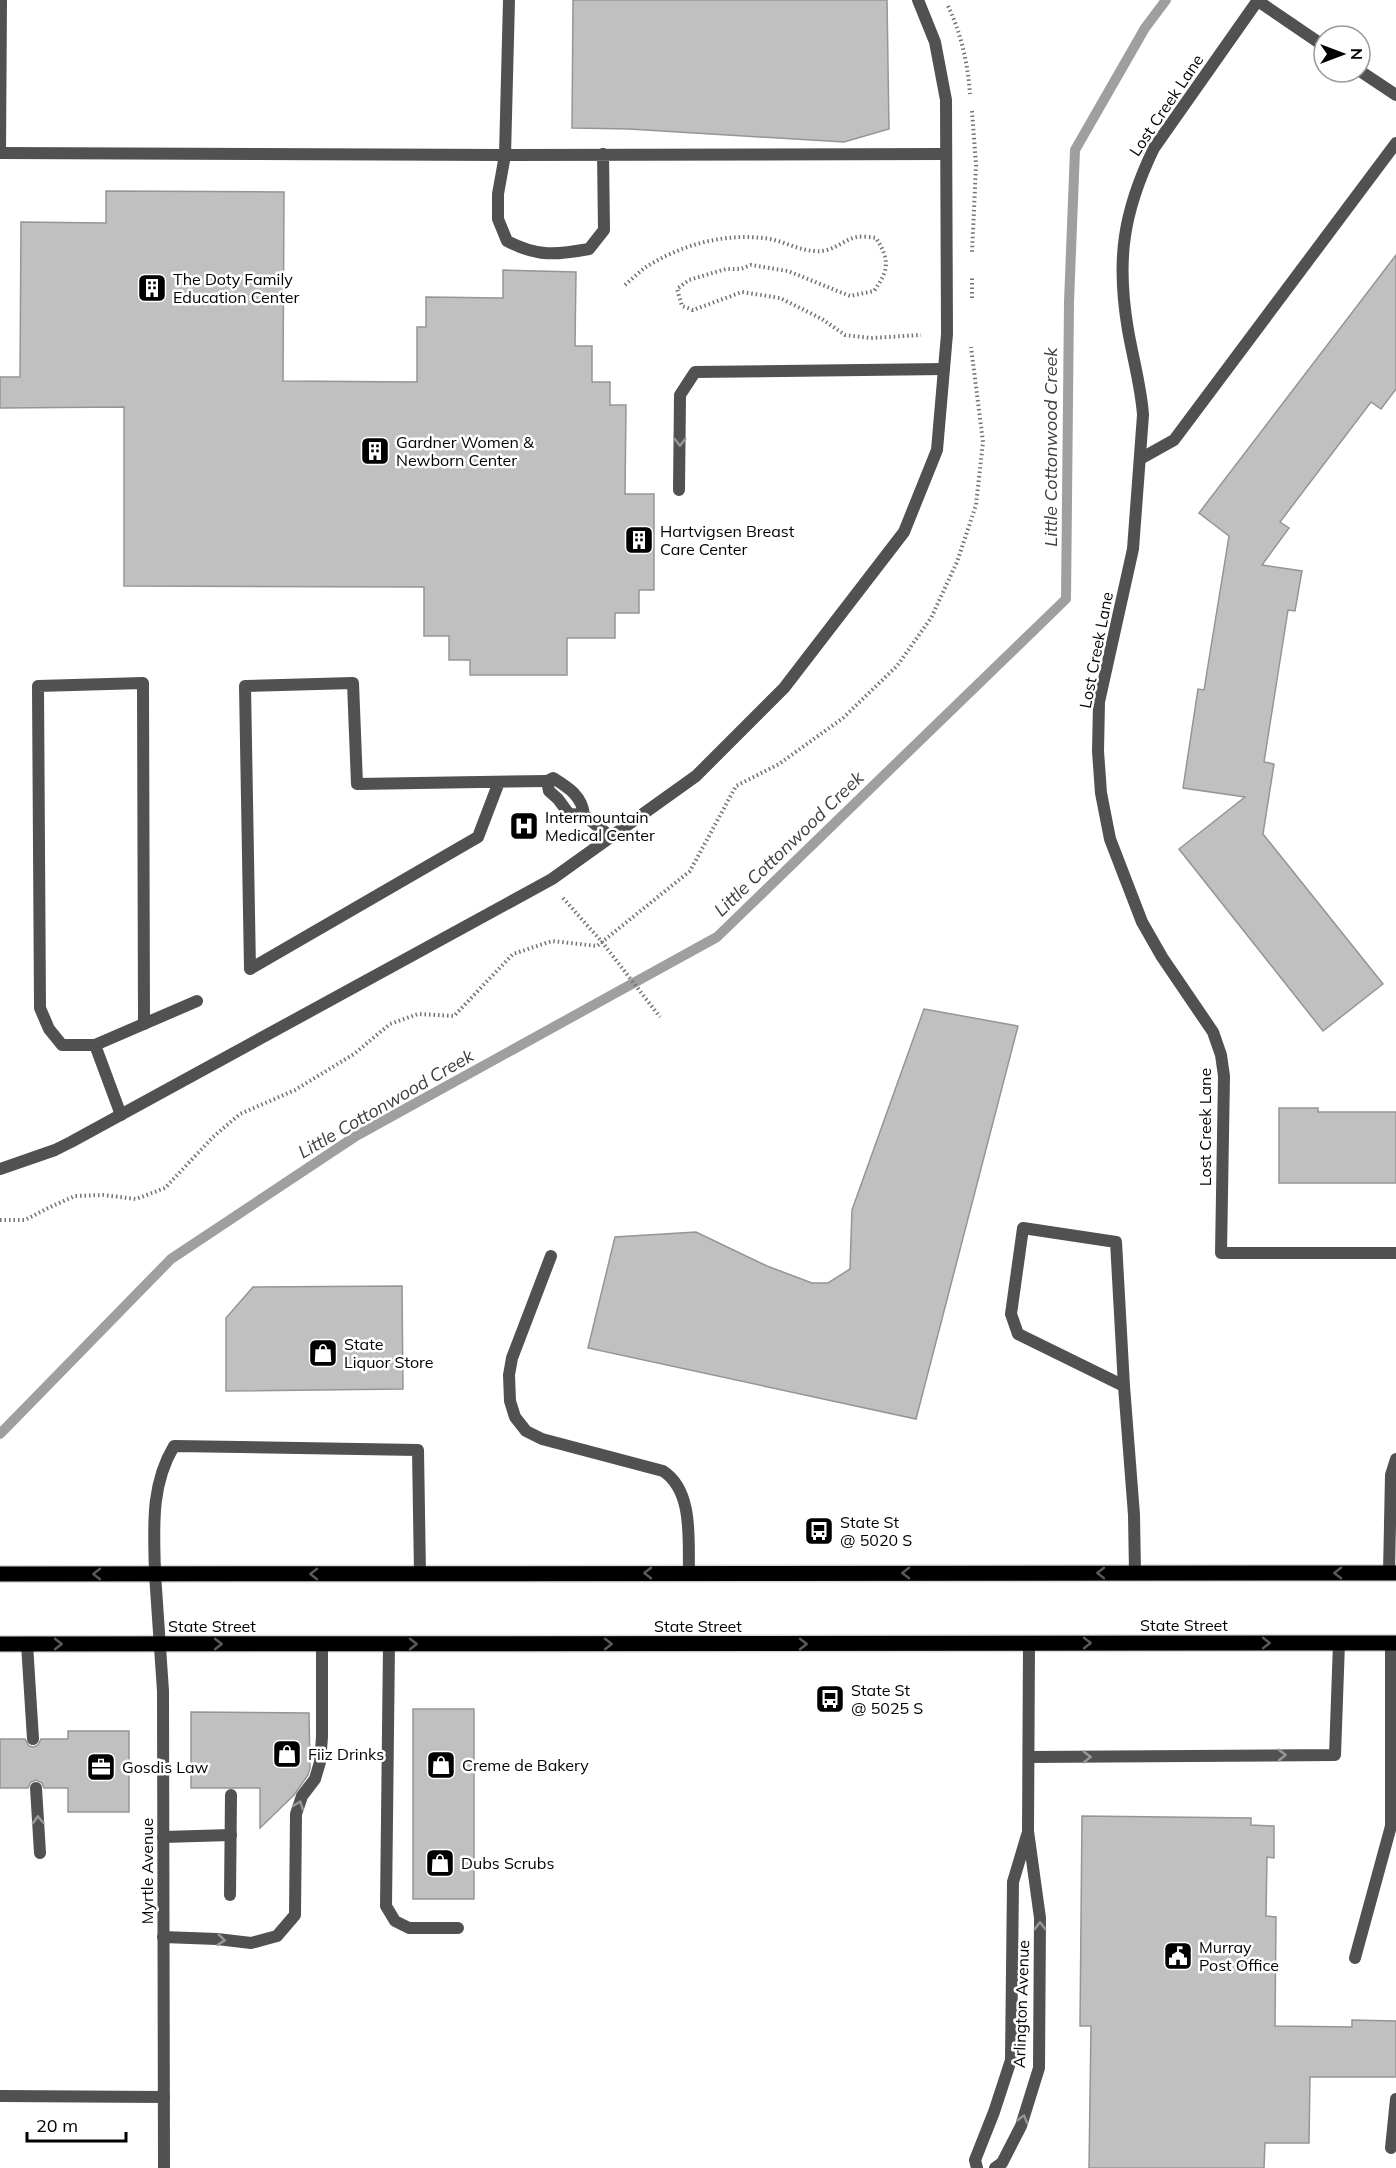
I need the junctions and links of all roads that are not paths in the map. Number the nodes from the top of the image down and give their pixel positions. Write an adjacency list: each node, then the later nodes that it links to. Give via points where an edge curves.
1 (1, 0): 9 (street)
2 (509, 0): 12 (street)
3 (918, 0): 11 (street, via 935,42 946,100)
4 (1258, 1): 5 (street); 14 (street, Lost Creek Lane, via 1154,148 1126,222 1122,291 1142,395)
5 (1312, 38)
6 (1372, 79): 7 (street)
7 (1396, 95)
8 (1396, 143): 14 (street, via 1174,440)
9 (0, 153): 12 (street)
10 (603, 154): 11 (street); 12 (street); 12 (street, via 604,230 589,249 558,255 526,251 507,241 498,219)
11 (946, 154): 13 (street)
12 (505, 155)
13 (944, 369): 15 (street, one-way to 15, via 695,372 680,394); 17 (street, via 937,450 904,532 784,688 696,776)
14 (1140, 459): 23 (street, Lost Creek Lane, via 1133,549 1099,702 1101,793 1110,839 1142,922 1213,1032 1221,1054 1221,1252)
15 (679, 490)
16 (499, 782): 16 (street, via 357,784 352,683 245,686 250,969 478,837); 17 (street, via 553,778 572,789 584,815)
17 (611, 837): 21 (street, via 552,879)
18 (197, 1001): 19 (street)
19 (144, 1024): 20 (street); 20 (street, via 143,683 38,686 40,1008 62,1045)
20 (95, 1045): 21 (street)
21 (122, 1115): 22 (street, via 55,1150)
22 (0, 1169)
23 (1396, 1253)
24 (551, 1256): 27 (street, via 510,1366 509,1391 515,1417 526,1431 542,1439 669,1475 680,1488 687,1518)
25 (1125, 1386): 25 (street, via 1018,1334 1011,1314 1023,1228 1116,1242); 28 (street)
26 (1396, 1459): 29 (street, via 1390,1475)
27 (689, 1573): 28 (main road, one-way to 27); 32 (main road, one-way to 32)
28 (1136, 1573): 29 (main road, one-way to 28)
29 (1392, 1573)
30 (0, 1574): 31 (main road, one-way to 30)
31 (155, 1574): 32 (main road, one-way to 31); 32 (street, Myrtle Avenue, via 154,1515 164,1463 174,1446 418,1450); 38 (street, Myrtle Avenue)
32 (420, 1574)
33 (1029, 1643): 34 (main road, State Street, one-way to 34); 40 (main road, State Street, one-way to 33); 42 (street, Arlington Avenue)
34 (1339, 1643): 35 (main road, State Street); 42 (street, one-way to 34, via 1335,1755)
35 (1393, 1643): 52 (street, via 1390,1826)
36 (0, 1644): 37 (main road, State Street)
37 (27, 1644): 38 (main road, State Street, one-way to 38); 41 (street)
38 (160, 1644): 39 (main road, State Street, one-way to 39); 47 (street, Myrtle Avenue)
39 (322, 1644): 40 (main road, State Street); 51 (street, one-way to 39, via 251,1943 277,1936 295,1915 296,1814 320,1762)
40 (389, 1644): 50 (street, via 386,1906 395,1921 410,1928)
41 (33, 1740)
42 (1029, 1757): 45 (street, Arlington Avenue)
43 (36, 1788): 48 (street, one-way to 43)
44 (231, 1795): 46 (street)
45 (1028, 1831): 58 (street, Arlington Avenue, via 1013,1882 1011,2060 975,2160); 59 (street, Arlington Avenue, one-way to 45, via 1002,2163 1021,2126 1039,2068 1040,1917)
46 (231, 1835): 47 (street); 49 (street)
47 (163, 1837): 51 (street, Myrtle Avenue)
48 (40, 1853)
49 (230, 1895)
50 (458, 1928)
51 (163, 1937): 54 (street, Myrtle Avenue)
52 (1355, 1958)
53 (0, 2096): 54 (street)
54 (164, 2097): 57 (street, Myrtle Avenue)
55 (1396, 2099): 56 (street)
56 (1390, 2148)
57 (164, 2168)
58 (977, 2168)
59 (995, 2168)

